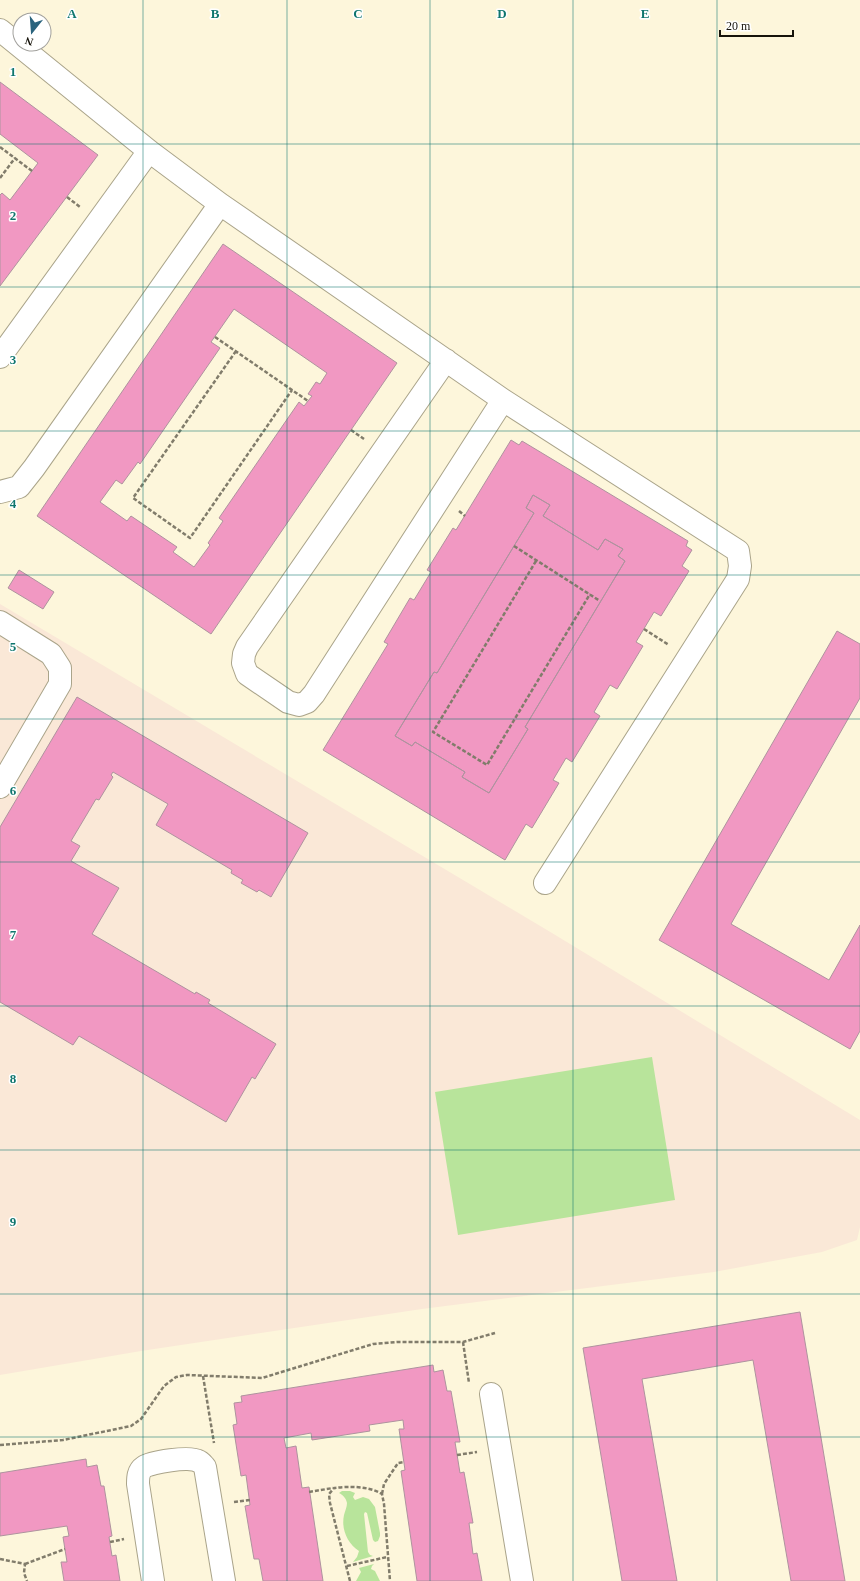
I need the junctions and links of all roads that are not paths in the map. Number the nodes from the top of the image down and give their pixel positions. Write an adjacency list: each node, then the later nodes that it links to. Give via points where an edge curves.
1 (0, 30): 2 (lane)
2 (149, 150): 3 (lane); 4 (lane)
3 (220, 204): 5 (lane); 7 (lane, via 34,468 19,487)
4 (0, 357)
5 (446, 360): 6 (lane); 6 (lane, via 247,647 243,663 247,674 288,702 299,705 307,702)
6 (503, 400): 10 (lane, via 738,551 740,566 738,579)
7 (0, 492)
8 (0, 622): 9 (lane, via 51,654 60,668 60,684)
9 (0, 787)
10 (545, 883)
11 (491, 1394): 14 (lane)
12 (153, 1581): 13 (lane, via 138,1474 151,1464 186,1458 198,1460 205,1467)
13 (224, 1581)
14 (522, 1581)

